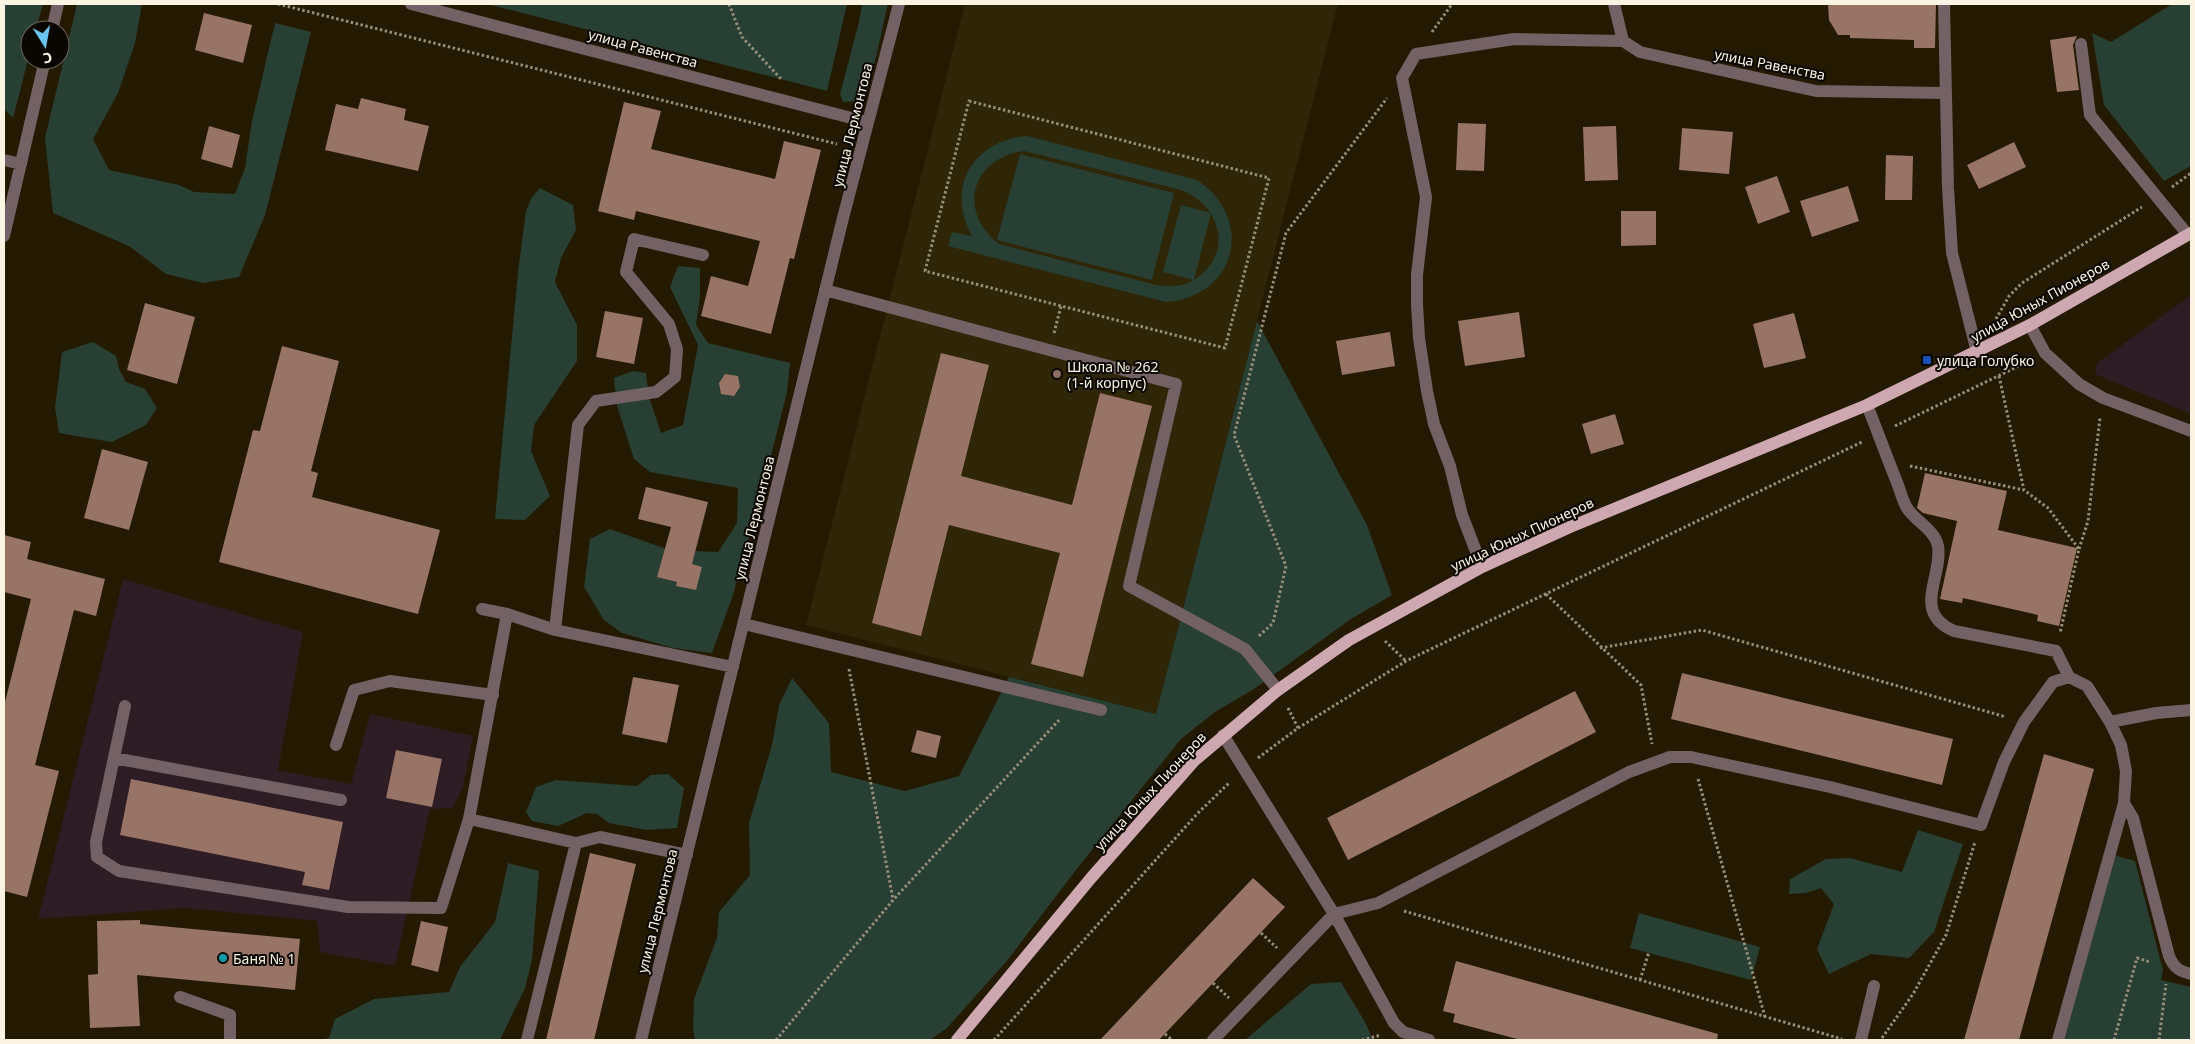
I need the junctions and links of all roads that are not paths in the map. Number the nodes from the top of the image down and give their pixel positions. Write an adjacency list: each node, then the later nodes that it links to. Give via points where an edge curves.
1 (58, 4): 6 (street)
2 (412, 4): 11 (street, улица Равенства)
3 (899, 4): 11 (street, улица Лермонтова)
4 (1614, 4): 7 (street)
5 (1944, 4): 10 (street)
6 (54, 20)
7 (1623, 41): 10 (street, улица Равенства, via 1640,52 1816,91); 22 (street, via 1514,39 1416,54 1402,78 1426,197 1417,274 1417,304 1427,390 1462,515)
8 (2081, 44): 14 (street, via 2090,115)
9 (43, 70): 13 (street)
10 (1945, 93): 19 (street, via 1952,253)
11 (867, 122): 17 (street, улица Лермонтова)
12 (4, 160): 13 (street)
13 (21, 164): 15 (street)
14 (2190, 234): 18 (main road, улица Юных Пионеров)
15 (4, 236)
16 (703, 255): 26 (street, via 634,239 626,272 669,324 677,350 675,377 656,392 596,401 578,425)
17 (825, 290): 25 (street, улица Лермонтова); 29 (street, via 1176,384 1129,586 1244,649)
18 (2030, 325): 19 (main road, улица Юных Пионеров); 21 (street, via 2045,353 2079,384 2103,398)
19 (1977, 352): 20 (main road, улица Юных Пионеров)
20 (1867, 405): 22 (main road, улица Юных Пионеров, via 1570,527); 28 (street, via 1907,508 1929,531 1938,546 1930,593 1941,625 2056,651)
21 (2191, 431)
22 (1482, 567): 29 (main road, улица Юных Пионеров, via 1349,640)
23 (482, 609): 24 (street)
24 (507, 614): 26 (street); 30 (street)
25 (744, 624): 27 (street, улица Лермонтова); 32 (street)
26 (555, 630): 27 (street)
27 (733, 666): 42 (street, улица Лермонтова)
28 (2069, 677): 34 (street, via 2087,686); 43 (street, via 2053,682 2024,722 2004,762 1981,825 1691,756 1670,757 1629,772 1378,903)
29 (1278, 690): 35 (main road, улица Юных Пионеров)
30 (493, 695): 36 (street, via 390,681 354,690); 40 (street)
31 (125, 706): 37 (street)
32 (1100, 710)
33 (2191, 710): 34 (street)
34 (2110, 722): 39 (street, via 2121,745 2126,771)
35 (1223, 735): 43 (street); 51 (main road, улица Юных Пионеров, via 1194,761 1091,878)
36 (336, 744)
37 (114, 758): 38 (street); 40 (street, via 96,842 97,857 119,871 348,908 442,908)
38 (341, 800)
39 (2124, 803): 44 (street, via 2133,818 2171,965 2180,972); 55 (street)
40 (469, 819): 41 (street)
41 (576, 843): 42 (street, via 600,838); 49 (street)
42 (686, 855): 50 (street, улица Лермонтова)
43 (1334, 914): 47 (street); 52 (street)
44 (2191, 974)
45 (1874, 986): 54 (street)
46 (180, 997): 48 (street, via 230,1015)
47 (1402, 1036): 53 (street)
48 (230, 1040)
49 (527, 1040)
50 (641, 1040)
51 (957, 1040)
52 (1213, 1040)
53 (1429, 1040)
54 (1861, 1040)
55 (2058, 1040)

